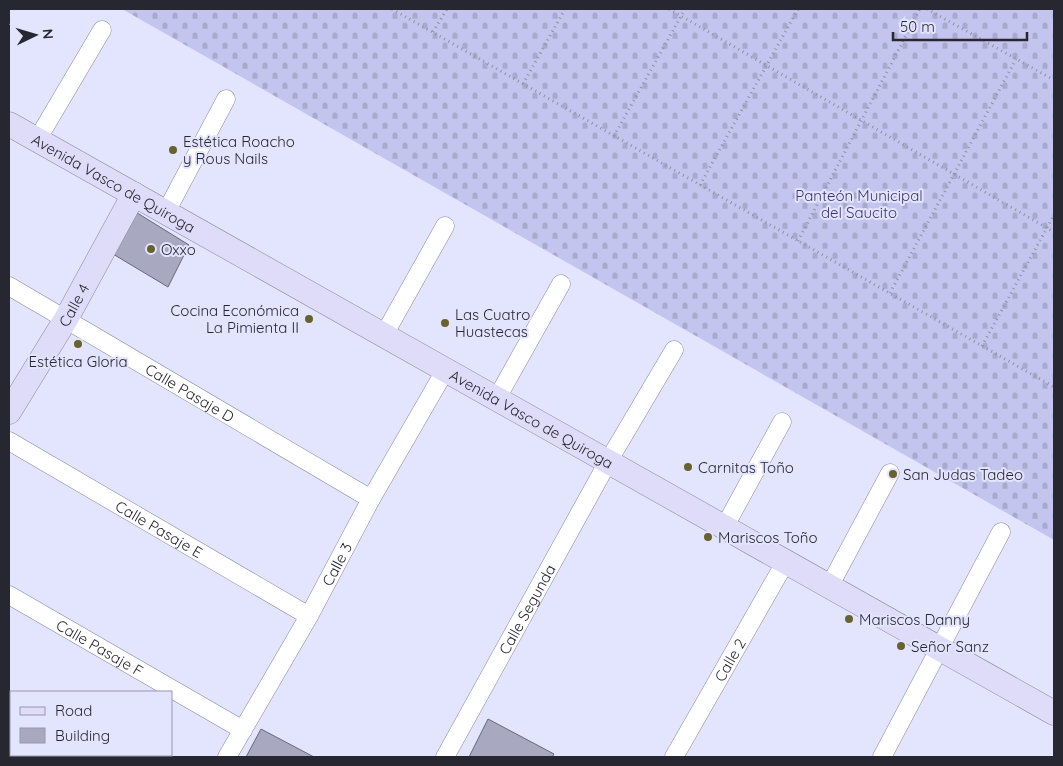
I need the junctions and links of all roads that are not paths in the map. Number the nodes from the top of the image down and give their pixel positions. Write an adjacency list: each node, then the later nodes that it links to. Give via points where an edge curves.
1 (102, 30): 4 (street)
2 (226, 99): 6 (street)
3 (9, 124): 4 (main road, Avenida Vasco de Quiroga)
4 (37, 140): 5 (main road, Avenida Vasco de Quiroga)
5 (134, 194): 6 (main road, Avenida Vasco de Quiroga); 10 (main road, Calle 4)
6 (166, 212): 11 (main road, Avenida Vasco de Quiroga)
7 (445, 226): 11 (street)
8 (561, 284): 14 (street)
9 (9, 286): 10 (street, Calle Pasaje D)
10 (66, 319): 15 (main road, Calle 4); 20 (street, Calle Pasaje D)
11 (384, 335): 13 (main road, Avenida Vasco de Quiroga)
12 (674, 350): 18 (street, Calle Segunda)
13 (446, 369): 14 (main road, Avenida Vasco de Quiroga); 20 (street, Calle 3)
14 (497, 398): 18 (main road, Avenida Vasco de Quiroga)
15 (9, 412)
16 (782, 422): 21 (street)
17 (9, 441): 26 (street, Calle Pasaje E)
18 (609, 460): 21 (main road, Avenida Vasco de Quiroga); 31 (street, Calle Segunda)
19 (890, 473): 24 (street)
20 (371, 499): 26 (street, Calle 3)
21 (725, 526): 23 (main road, Avenida Vasco de Quiroga)
22 (1001, 532): 27 (street)
23 (786, 561): 24 (main road, Avenida Vasco de Quiroga); 32 (street, Calle 2)
24 (830, 585): 27 (main road, Avenida Vasco de Quiroga)
25 (9, 595): 29 (street, Calle Pasaje F)
26 (309, 616): 29 (street, Calle 3)
27 (939, 650): 28 (main road, Avenida Vasco de Quiroga); 33 (street)
28 (1054, 713)
29 (243, 730): 30 (street, Calle 3)
30 (227, 757)
31 (445, 757)
32 (674, 757)
33 (882, 757)

